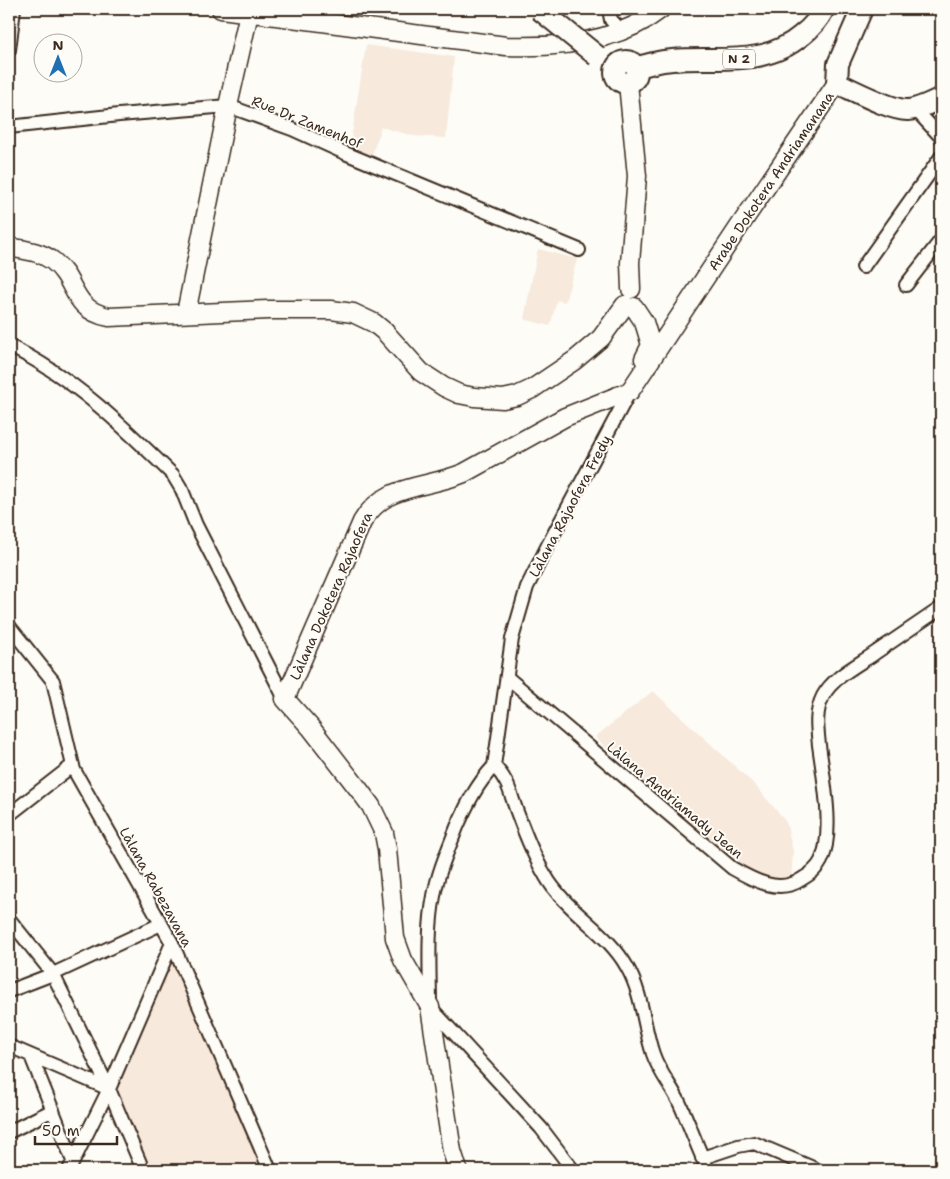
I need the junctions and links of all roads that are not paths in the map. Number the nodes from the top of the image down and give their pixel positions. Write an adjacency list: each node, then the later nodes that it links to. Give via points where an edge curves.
1 (14, 9): 10 (street)
2 (221, 9): 8 (street)
3 (539, 9): 11 (main road, N 2, bridge, via 597,56 616,67 624,61 632,62)
4 (608, 9): 9 (street, via 611,20)
5 (661, 9): 9 (street)
6 (824, 9): 11 (main road, N 2, via 795,42 773,54 745,59 662,60)
7 (862, 9): 12 (main road, Arabe Dokotera Andriamanana, via 838,64)
8 (249, 13): 9 (street, via 510,46 558,45); 14 (street)
9 (622, 31)
10 (9, 50)
11 (633, 76): 24 (street, via 637,176 630,263)
12 (837, 83): 15 (main road, via 874,100 905,110); 26 (street, Arabe Dokotera Andriamanana)
13 (941, 98): 15 (main road)
14 (228, 106): 16 (street, Rue Dr Zamenhof); 21 (street, Rue Dr Zamenhof, via 292,129); 25 (street)
15 (915, 109): 17 (street)
16 (9, 127)
17 (941, 137)
18 (941, 157): 22 (street)
19 (941, 240): 23 (street)
20 (9, 247): 25 (street, via 31,250 53,261 79,300 98,315 119,318)
21 (578, 250)
22 (863, 267)
23 (906, 285)
24 (632, 302): 25 (street, via 601,338 575,360 532,389 503,399 474,398 434,381 421,372 385,332 353,313 331,310); 26 (street, via 654,329); 28 (street, via 644,322 651,345)
25 (186, 313)
26 (660, 344): 28 (street, Làlana Rajaofera Fredy)
27 (9, 346): 32 (street, via 78,388 173,475)
28 (630, 391): 31 (street, Làlana Rajaofera Fredy, via 527,587 512,639); 32 (street, Làlana Dokotera Rajaofera, via 565,417 464,473 402,490 375,504 362,522)
29 (941, 608): 31 (street, Làlana Andriamady Jean, via 838,678 823,696 816,717 827,814 827,846 821,863 810,874 797,883 784,886 769,886 732,868)
30 (9, 626): 33 (street, Làlana Rabezavana, via 52,681)
31 (508, 678): 34 (street, Làlana Rajaofera Fredy)
32 (285, 699): 41 (street, via 360,791 379,820 387,848 395,938 403,960)
33 (73, 765): 35 (street); 37 (street, Làlana Rabezavana)
34 (494, 766): 41 (street, via 468,802 439,875 429,953); 48 (street, via 505,777 533,854 550,883 627,967 642,1002 654,1057 679,1103)
35 (9, 814)
36 (9, 919): 39 (street)
37 (161, 924): 38 (street, Làlana Rabezavana); 39 (street)
38 (172, 943): 44 (street); 47 (street, Làlana Rabezavana)
39 (53, 974): 40 (street); 44 (street)
40 (9, 991)
41 (430, 1006): 53 (street, via 452,1151); 54 (street, via 541,1128)
42 (9, 1046): 43 (street)
43 (31, 1056): 44 (street); 45 (street)
44 (110, 1089): 49 (street); 50 (street)
45 (53, 1110): 46 (street); 49 (street)
46 (10, 1127)
47 (265, 1155): 51 (street, Làlana Rabezavana); 52 (street)
48 (702, 1158): 55 (street); 56 (street, via 754,1144)
49 (71, 1166)
50 (143, 1170)
51 (270, 1170)
52 (276, 1170)
53 (458, 1170)
54 (573, 1170)
55 (708, 1170)
56 (818, 1170)

